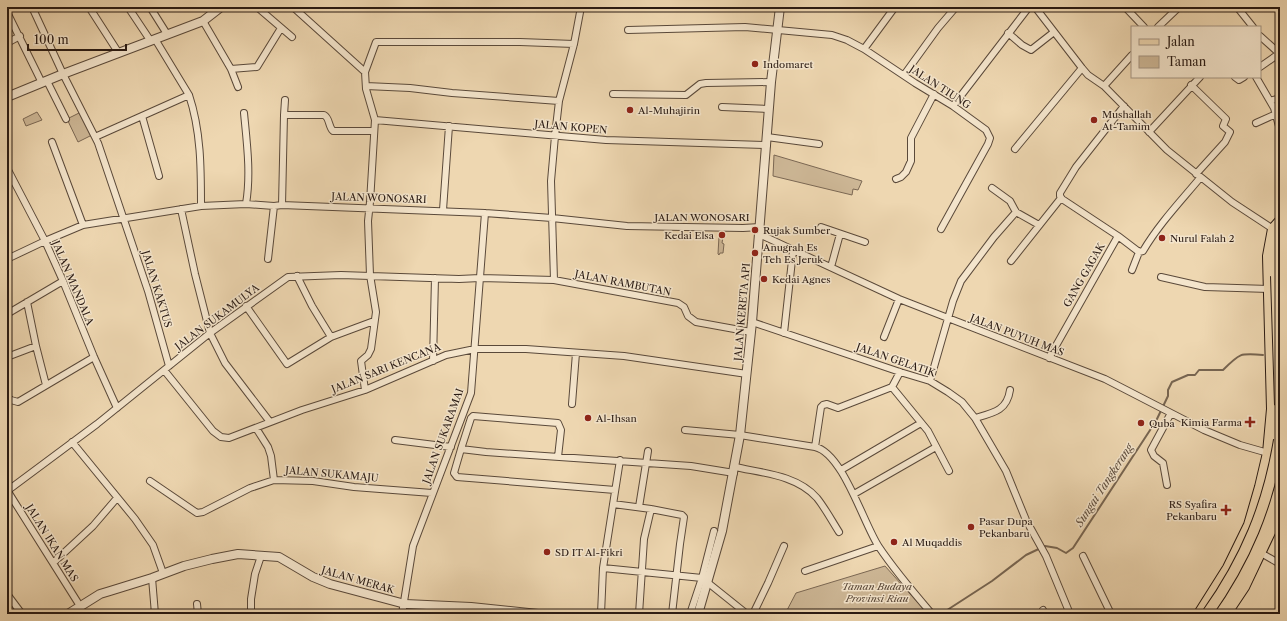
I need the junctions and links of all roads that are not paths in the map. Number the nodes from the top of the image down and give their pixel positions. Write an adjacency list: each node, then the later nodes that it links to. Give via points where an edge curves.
1 (11, 7): 18 (street)
2 (32, 7): 43 (street, JALAN KAKTUS)
3 (89, 7): 36 (street)
4 (128, 7): 32 (street)
5 (150, 7): 28 (street)
6 (221, 7): 19 (street)
7 (257, 7): 23 (street)
8 (293, 7): 42 (street)
9 (581, 7): 34 (street)
10 (780, 7): 25 (street, JALAN KERETA API)
11 (895, 7): 35 (street)
12 (956, 7): 44 (street)
13 (1029, 7): 27 (street)
14 (1035, 7): 26 (street)
15 (1125, 7): 20 (street)
16 (1179, 7): 21 (street)
17 (1237, 7): 22 (street)
18 (7, 11): 29 (street)
19 (203, 21): 28 (street); 41 (street)
20 (1143, 26)
21 (1159, 26)
22 (1252, 26)
23 (281, 28): 30 (street); 41 (street, via 257,67)
24 (628, 30): 25 (street, JALAN TIUNG, via 745,27)
25 (777, 30): 35 (street, JALAN TIUNG, via 832,35); 48 (street, JALAN KERETA API)
26 (1054, 32): 27 (street, via 1031,50); 40 (street)
27 (1008, 33): 61 (street)
28 (167, 34): 32 (street)
29 (20, 36): 33 (street); 47 (street)
30 (292, 37)
31 (1261, 37): 37 (street)
32 (153, 40): 36 (street); 55 (street)
33 (7, 42)
34 (574, 44): 42 (street, via 376,41); 59 (street)
35 (864, 50): 44 (street, JALAN TIUNG)
36 (118, 52): 43 (street)
37 (1280, 54): 39 (street)
38 (1131, 56): 51 (street)
39 (1261, 66)
40 (1082, 68): 51 (street); 81 (street)
41 (231, 69): 52 (street)
42 (365, 72): 50 (street)
43 (63, 74): 47 (street); 77 (street, JALAN KAKTUS)
44 (904, 75): 54 (street, JALAN TIUNG)
45 (1199, 78): 49 (street)
46 (1257, 78): 60 (street)
47 (44, 82): 56 (street); 69 (street)
48 (771, 82): 53 (street, via 706,83 700,84 686,95); 64 (street, JALAN KERETA API)
49 (1191, 85): 75 (street); 84 (street, via 1226,119 1223,126 1230,132)
50 (366, 86): 59 (street); 70 (street)
51 (1104, 86): 62 (street)
52 (238, 87)
53 (613, 94)
54 (934, 94): 61 (street, JALAN TIUNG); 85 (street, via 911,138 911,161 905,174)
55 (189, 96): 68 (street); 90 (street, via 201,153)
56 (7, 97)
57 (1280, 98): 60 (street)
58 (285, 100): 67 (street)
59 (559, 100): 76 (street)
60 (1270, 101): 65 (street)
61 (953, 106): 103 (street, JALAN TIUNG, via 986,130 990,138)
62 (1124, 106): 75 (street); 87 (street, via 1076,167 1060,193)
63 (722, 107): 64 (street)
64 (769, 109): 78 (street, JALAN KERETA API)
65 (1277, 112): 71 (street); 73 (street)
66 (244, 114): 88 (street, via 249,163)
67 (284, 115): 74 (street, via 324,115 328,118 330,129 333,131); 89 (street)
68 (142, 116): 77 (street); 83 (street)
69 (66, 119)
70 (375, 120): 72 (street, JALAN KOPEN); 74 (street)
71 (1256, 123)
72 (449, 126): 76 (street, JALAN KOPEN); 94 (street)
73 (1280, 130)
74 (374, 131): 92 (street)
75 (1149, 132): 84 (street, via 1166,150)
76 (555, 136): 78 (street, JALAN KOPEN, via 606,140); 98 (street)
77 (95, 137): 97 (street, JALAN KAKTUS)
78 (767, 141): 80 (street, JALAN KOPEN); 105 (street, JALAN KERETA API)
79 (52, 142): 100 (street)
80 (819, 144)
81 (1015, 149)
82 (7, 168): 108 (street, JALAN MANDALA)
83 (159, 176)
84 (1198, 176): 104 (street); 112 (street, via 1143,251)
85 (896, 179)
86 (992, 188): 95 (street, via 1010,202)
87 (1060, 198): 101 (street); 107 (street, GANG GAGAK)
88 (246, 204): 90 (street, JALAN WONOSARI); 91 (street, JALAN WONOSARI)
89 (282, 205): 91 (street, JALAN WONOSARI); 92 (street, JALAN WONOSARI)
90 (201, 206): 93 (street, JALAN WONOSARI)
91 (274, 206): 114 (street)
92 (370, 208): 94 (street, JALAN WONOSARI); 118 (street)
93 (181, 209): 97 (street, JALAN WONOSARI); 135 (street)
94 (443, 210): 96 (street, JALAN WONOSARI)
95 (1016, 212): 101 (street); 130 (street, via 961,281)
96 (485, 213): 98 (street, JALAN WONOSARI); 122 (street, JALAN SUKARAMAI)
97 (124, 218): 100 (street, JALAN WONOSARI); 146 (street, JALAN KAKTUS, via 148,291)
98 (552, 218): 105 (street, JALAN WONOSARI, via 627,226); 124 (street)
99 (1280, 221): 104 (main road)
100 (83, 225): 108 (street, JALAN WONOSARI)
101 (1039, 225): 115 (street)
102 (821, 227): 106 (street)
103 (941, 229)
104 (1273, 229): 125 (main road, via 1268,256)
105 (759, 230): 111 (street, JALAN PUYUH MAS); 132 (street, JALAN KERETA API)
106 (840, 234): 109 (street); 116 (street)
107 (1118, 236): 112 (street); 144 (street, GANG GAGAK)
108 (45, 241): 113 (street, JALAN WONOSARI); 123 (street, JALAN MANDALA)
109 (865, 242)
110 (1280, 243): 159 (main road, bridge, via 1276,276)
111 (792, 251): 116 (street, JALAN PUYUH MAS); 134 (street)
112 (1139, 252): 117 (street)
113 (7, 259)
114 (268, 259)
115 (1011, 261)
116 (831, 268): 126 (street, JALAN PUYUH MAS)
117 (1132, 270)
118 (370, 275): 119 (street, JALAN SUKAMULYA); 121 (street, JALAN SUKAMULYA); 131 (street, via 376,312)
119 (297, 276): 128 (street, JALAN SUKAMULYA, via 288,277); 136 (street)
120 (1161, 277): 125 (street, via 1205,287)
121 (435, 278): 122 (street, JALAN SUKAMULYA); 145 (street)
122 (480, 278): 124 (street, JALAN RAMBUTAN); 140 (street, JALAN SUKARAMAI)
123 (63, 280): 127 (street); 143 (street, JALAN MANDALA)
124 (554, 280): 133 (street, JALAN RAMBUTAN, via 678,303 696,322)
125 (1269, 289): 138 (main road)
126 (899, 299): 130 (street, JALAN PUYUH MAS); 137 (street)
127 (27, 302): 129 (street); 139 (street)
128 (246, 306): 135 (street, JALAN SUKAMULYA); 136 (street, via 286,364)
129 (7, 314)
130 (948, 319): 144 (street, JALAN PUYUH MAS); 150 (street)
131 (374, 321): 136 (street); 153 (street, via 371,349 361,361)
132 (752, 322): 133 (street, JALAN KERETA API); 134 (street, JALAN GELATIK)
133 (751, 332): 149 (street, JALAN KERETA API)
134 (784, 332): 148 (street, JALAN GELATIK)
135 (210, 333): 146 (street, JALAN SUKAMULYA); 162 (street, via 225,363)
136 (331, 337)
137 (884, 337)
138 (1271, 341): 147 (main road, via 1275,349 1276,364); 156 (main road)
139 (36, 346): 142 (street); 151 (street)
140 (475, 349): 141 (street, JALAN SARI KENCANA, via 526,349); 145 (street, JALAN SARI KENCANA); 172 (street, JALAN SUKARAMAI, via 471,393)
141 (576, 353): 149 (street, JALAN SARI KENCANA, via 624,356); 157 (street)
142 (7, 357)
143 (94, 357): 151 (street); 158 (street, JALAN MANDALA)
144 (1049, 358): 160 (street, JALAN PUYUH MAS, via 1099,377)
145 (433, 360): 153 (street, JALAN SARI KENCANA)
146 (167, 368): 158 (street, JALAN SUKAMULYA); 165 (street, JALAN SARI KENCANA, via 213,431 221,437 229,438)
147 (1280, 368)
148 (900, 372): 150 (street, JALAN GELATIK); 152 (street)
149 (747, 374): 167 (street, JALAN KERETA API)
150 (930, 381): 161 (street, JALAN GELATIK, via 957,398)
151 (46, 385): 155 (street, via 18,402)
152 (892, 387): 163 (street); 171 (street, via 838,408 823,404)
153 (365, 390): 162 (street, JALAN SARI KENCANA)
154 (1010, 390): 161 (street, via 1007,402 1001,408)
155 (7, 397)
156 (1276, 398): 159 (main road)
157 (572, 404)
158 (117, 408): 170 (street, JALAN SUKAMULYA)
159 (1277, 408): 176 (main road)
160 (1169, 412): 176 (street, JALAN PUYUH MAS, via 1240,445); 185 (street, via 1151,450 1163,463)
161 (975, 418): 232 (street, JALAN GELATIK, via 1006,471)
162 (270, 422): 165 (street, JALAN SARI KENCANA)
163 (921, 423): 173 (street); 181 (street)
164 (1280, 426): 235 (main road, bridge, via 1272,477 1255,530 1235,572)
165 (256, 428): 183 (street, via 268,447)
166 (685, 430): 167 (street)
167 (740, 435): 171 (street); 180 (street, JALAN KERETA API)
168 (395, 440): 172 (street)
169 (1280, 440): 176 (main road)
170 (72, 442): 188 (street, JALAN SUKAMULYA); 191 (street)
171 (815, 446): 181 (street, via 825,451)
172 (452, 447): 189 (street, JALAN SUKARAMAI)
173 (936, 447): 182 (street); 190 (street)
174 (461, 449): 177 (street); 177 (street, via 473,416 558,423 561,430); 187 (street, via 454,473 457,477)
175 (648, 451): 179 (street)
176 (1268, 453): 234 (main road, via 1249,525 1225,573)
177 (558, 457): 178 (street)
178 (620, 460): 179 (street); 187 (street)
179 (646, 462): 180 (street); 193 (street)
180 (734, 470): 197 (street, via 784,478 805,488 816,498); 211 (street, JALAN KERETA API, via 722,531)
181 (841, 470): 190 (street)
182 (949, 471)
183 (274, 480): 184 (street, JALAN SUKAMAJU, via 197,512); 189 (street, JALAN SUKAMAJU)
184 (150, 481)
185 (1167, 485)
186 (1280, 486): 236 (main road, via 1271,514 1247,566)
187 (615, 490): 192 (street)
188 (7, 491): 203 (street, JALAN IKAN MAS)
189 (432, 492): 214 (street, JALAN SUKARAMAI, via 413,546)
190 (854, 494): 199 (street)
191 (117, 498): 203 (street, via 93,526); 208 (street, via 153,545)
192 (613, 504): 193 (street); 205 (street)
193 (639, 507): 194 (street)
194 (651, 508): 207 (street, via 644,539); 209 (street, via 684,517)
195 (1280, 511): 200 (main road)
196 (714, 531): 211 (street)
197 (839, 532)
198 (784, 546): 230 (street)
199 (878, 546): 206 (street); 231 (street)
200 (1261, 553): 204 (street); 237 (main road, via 1241,593)
201 (261, 556): 208 (street, JALAN MERAK, via 238,554); 214 (street, JALAN MERAK, via 279,557 330,584); 221 (street, via 255,574)
202 (1083, 556): 233 (street)
203 (53, 563): 215 (street, JALAN IKAN MAS)
204 (1280, 564)
205 (603, 568): 207 (street); 224 (street)
206 (805, 571)
207 (642, 572): 209 (street); 225 (street)
208 (163, 573): 210 (street, JALAN MERAK)
209 (677, 575): 211 (street); 226 (street)
210 (152, 578): 215 (street, JALAN MERAK, via 100,594); 219 (street)
211 (704, 580): 227 (street); 228 (street, JALAN KERETA API); 229 (street)
212 (7, 594): 217 (street)
213 (197, 604): 220 (street)
214 (404, 604): 216 (street, JALAN MERAK); 222 (street, JALAN SUKARAMAI)
215 (80, 606): 218 (street, JALAN MERAK)
216 (473, 610): 223 (street, JALAN MERAK)
217 (22, 614)
218 (68, 614)
219 (155, 614)
220 (198, 614)
221 (251, 614)
222 (402, 614)
223 (538, 614)
224 (601, 614)
225 (639, 614)
226 (672, 614)
227 (690, 614)
228 (698, 614)
229 (747, 614)
230 (753, 614)
231 (932, 614)
232 (1070, 614)
233 (1111, 614)
234 (1199, 614)
235 (1207, 614)
236 (1216, 614)
237 (1226, 614)

